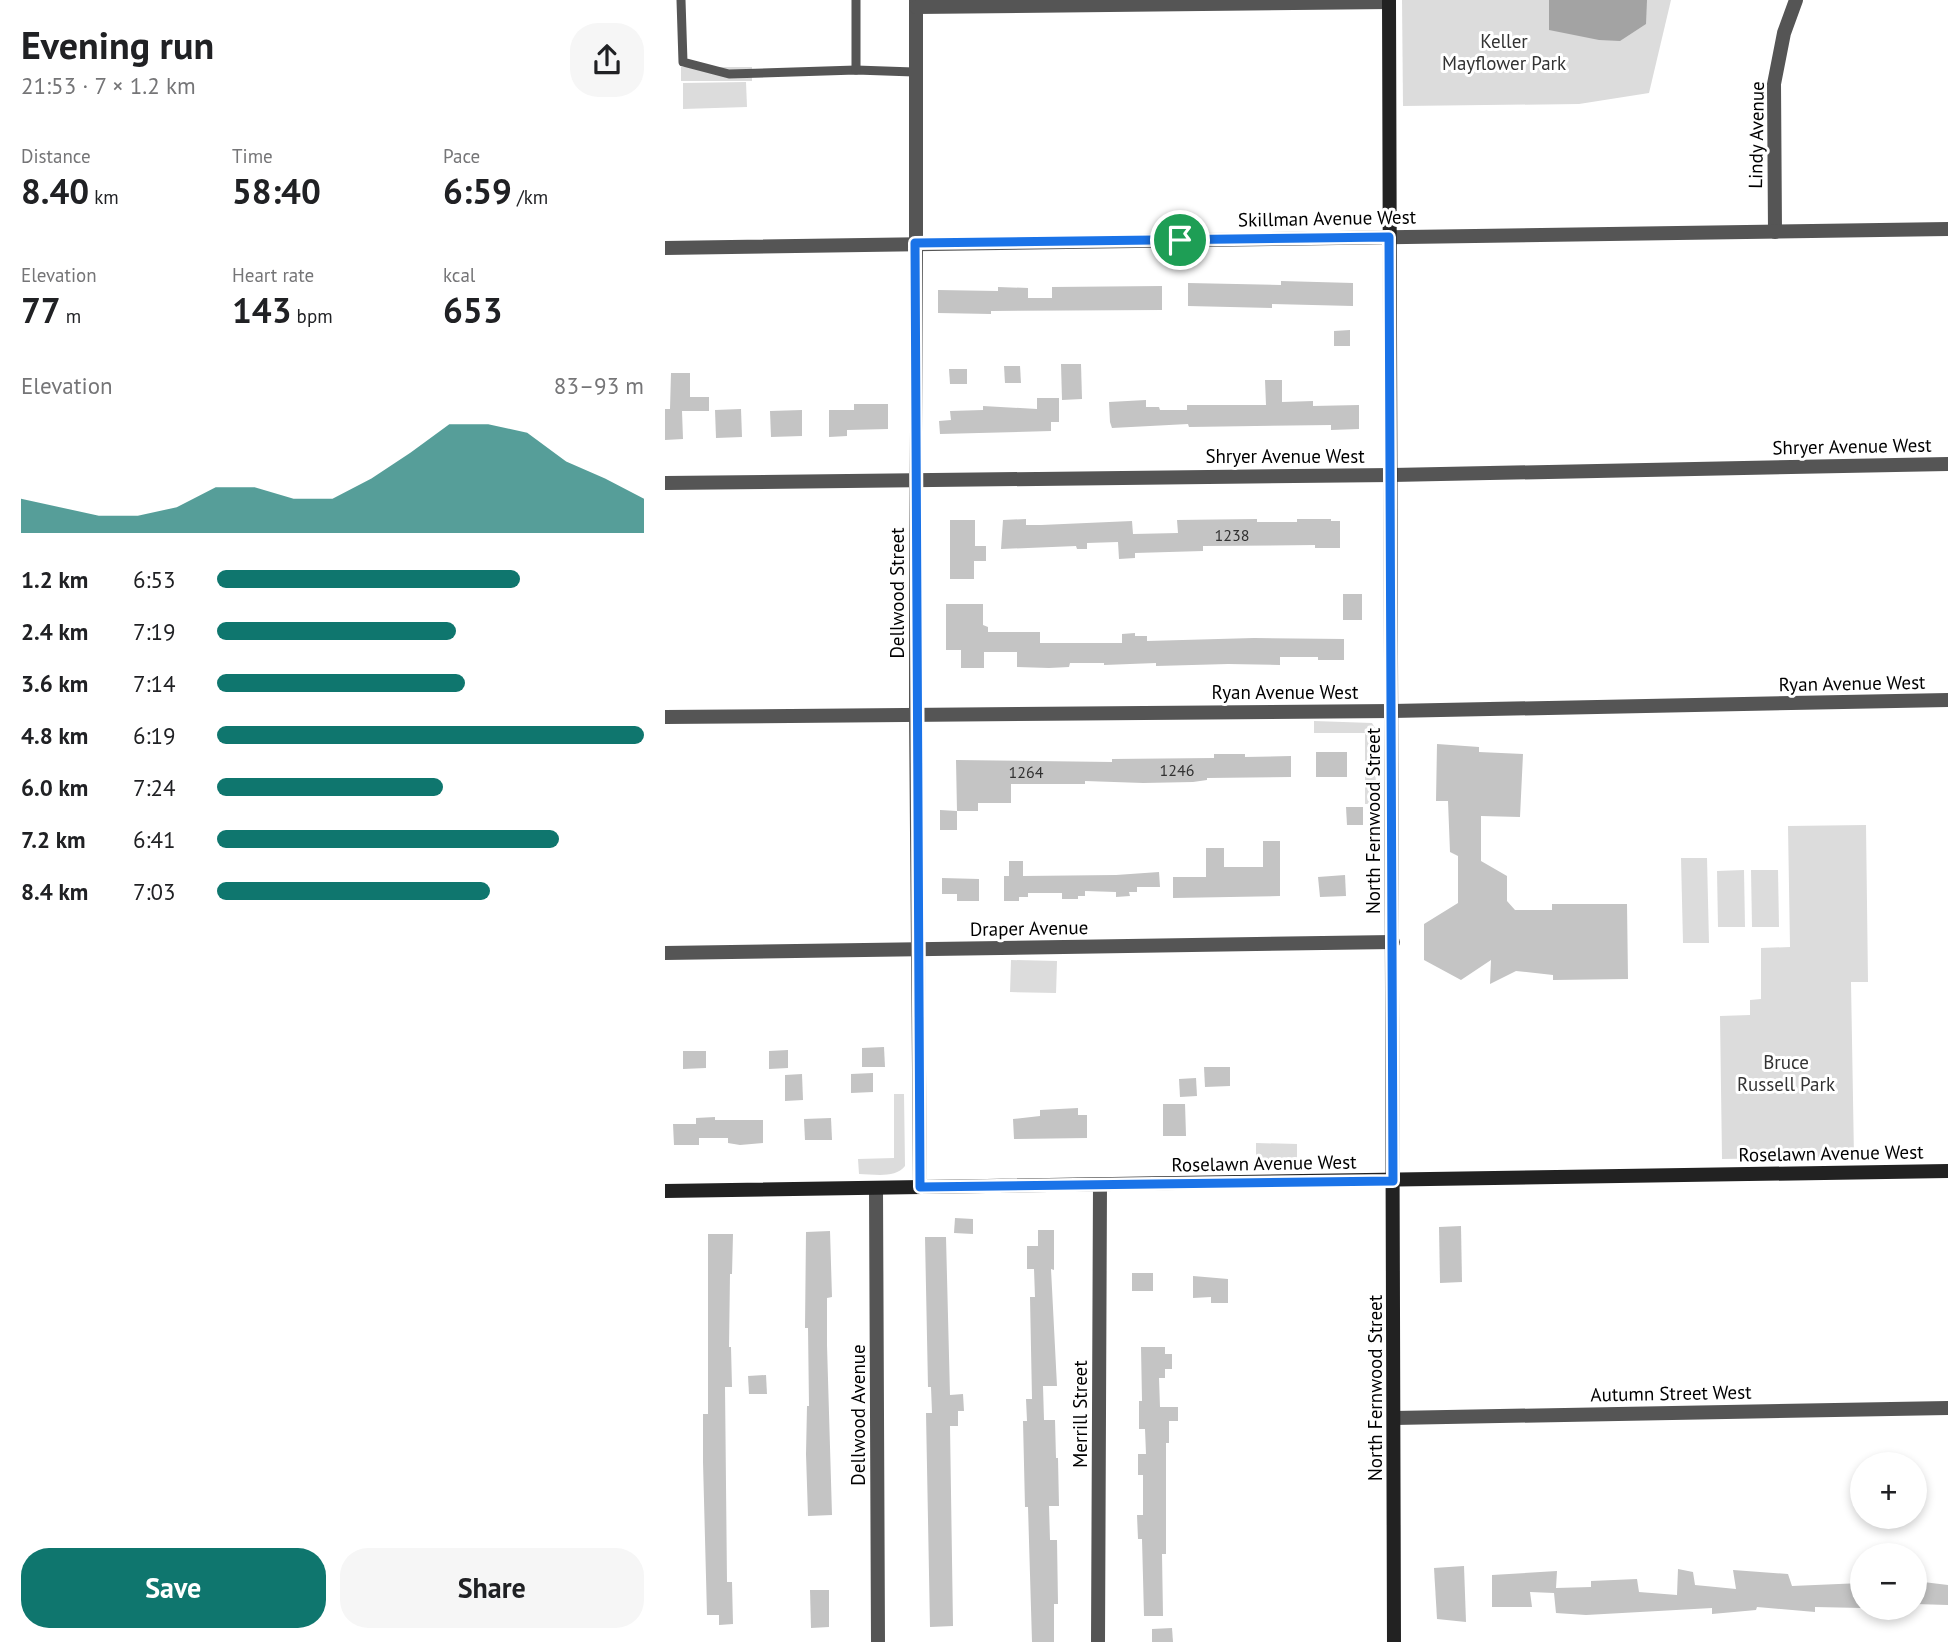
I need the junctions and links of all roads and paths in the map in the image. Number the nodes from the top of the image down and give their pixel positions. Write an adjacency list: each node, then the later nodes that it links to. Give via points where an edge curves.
1 (681, 0): 6 (lane, via 683,62 729,74)
2 (856, 0): 6 (lane)
3 (1796, 0): 9 (street, Lindy Avenue, via 1774,84)
4 (1388, 1): 5 (street); 10 (street, North Fernwood Street)
5 (916, 4): 7 (street, Dellwood Street)
6 (856, 70): 7 (lane)
7 (914, 72): 11 (street, Dellwood Street)
8 (1948, 229): 9 (street, Skillman Avenue West)
9 (1775, 232): 10 (street, Skillman Avenue West)
10 (1389, 237): 11 (street, Skillman Avenue West); 14 (street, North Fernwood Street)
11 (915, 243): 12 (street, Skillman Avenue West); 15 (street, Dellwood Street)
12 (665, 248)
13 (1948, 464): 14 (street, Shryer Avenue West)
14 (1392, 475): 15 (street, Shryer Avenue West); 18 (street, North Fernwood Street)
15 (916, 479): 16 (street, Shryer Avenue West); 19 (street, Dellwood Street)
16 (665, 483)
17 (1948, 699): 18 (street, Ryan Avenue West)
18 (1392, 711): 19 (street, Ryan Avenue West); 21 (street, North Fernwood Street)
19 (916, 714): 20 (street, Ryan Avenue West); 22 (street, Dellwood Street)
20 (665, 717)
21 (1393, 942): 22 (street, Draper Avenue); 25 (street, North Fernwood Street)
22 (917, 949): 23 (street, Draper Avenue); 27 (street, Dellwood Street)
23 (665, 953)
24 (1948, 1171): 25 (street, Roselawn Avenue West)
25 (1393, 1181): 26 (street, Roselawn Avenue West); 31 (street, North Fernwood Street)
26 (1100, 1185): 27 (street, Roselawn Avenue West); 33 (street, Merrill Street)
27 (920, 1187): 28 (street, Roselawn Avenue West)
28 (876, 1188): 29 (street, Roselawn Avenue West); 32 (street, Dellwood Avenue)
29 (665, 1191)
30 (1948, 1408): 31 (street, Autumn Street West)
31 (1395, 1418): 34 (street, North Fernwood Street)
32 (878, 1642)
33 (1098, 1642)
34 (1394, 1642)

